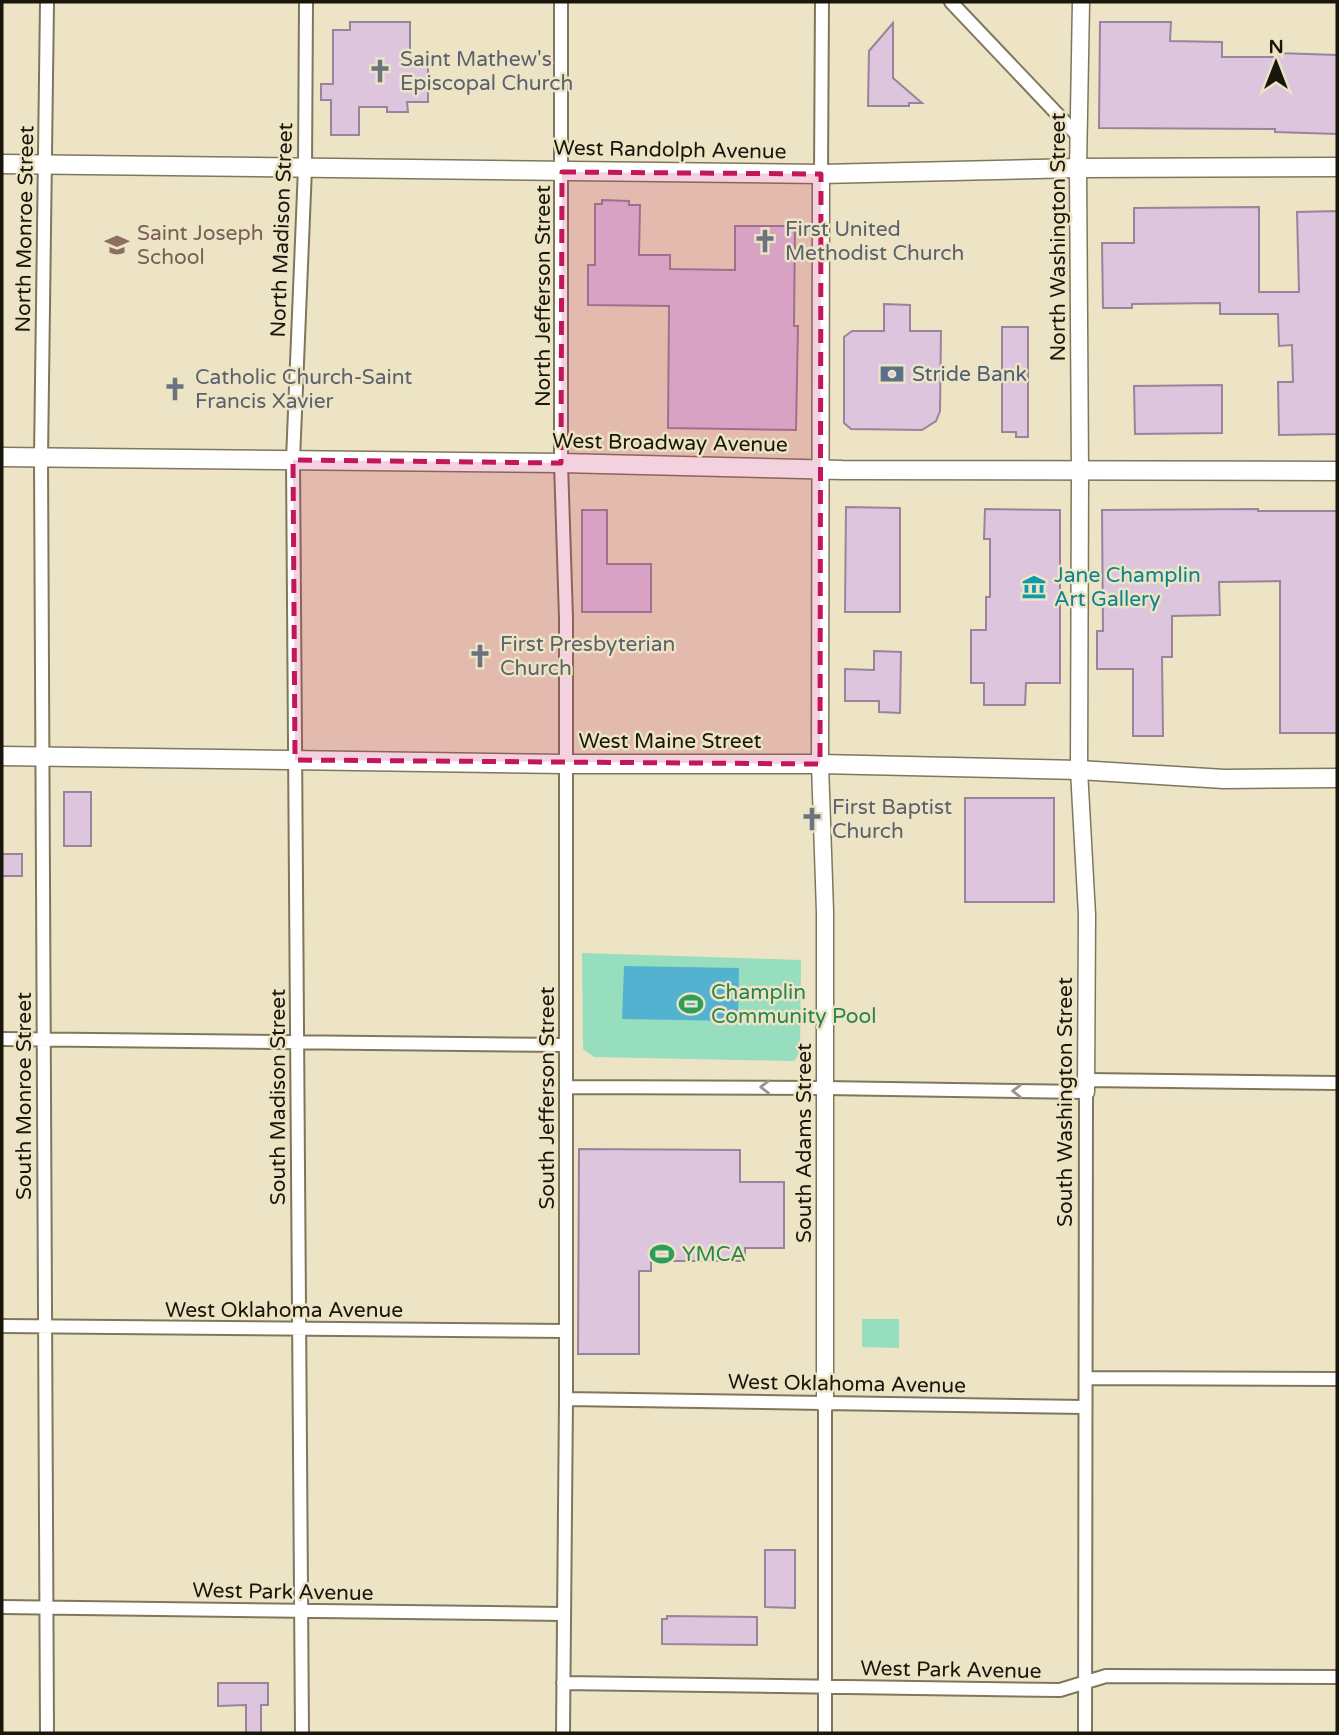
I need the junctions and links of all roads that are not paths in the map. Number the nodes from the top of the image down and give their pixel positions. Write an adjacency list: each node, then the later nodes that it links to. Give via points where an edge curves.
1 (47, 2): 9 (street, North Monroe Street)
2 (306, 2): 11 (street, North Madison Street)
3 (561, 2): 13 (street, North Jefferson Street)
4 (822, 2): 14 (street)
5 (951, 2): 7 (street)
6 (1081, 2): 7 (street, North Washington Street)
7 (1079, 137): 12 (street, North Washington Street)
8 (2, 164): 9 (main road, West Randolph Avenue)
9 (46, 164): 11 (main road, West Randolph Avenue); 16 (street, North Monroe Street)
10 (1337, 167): 12 (main road, West Randolph Avenue)
11 (305, 168): 13 (main road, West Randolph Avenue); 17 (street, North Madison Street)
12 (1078, 168): 14 (main road, West Randolph Avenue); 20 (street, North Washington Street)
13 (562, 172): 14 (main road, West Randolph Avenue); 18 (street, North Jefferson Street)
14 (821, 174): 19 (street, South Adams Street)
15 (2, 457): 16 (main road, West Broadway Avenue)
16 (41, 458): 17 (main road, West Broadway Avenue); 23 (street, South Monroe Street)
17 (293, 460): 18 (main road, West Broadway Avenue); 24 (street, South Madison Street)
18 (561, 463): 19 (main road, West Broadway Avenue); 25 (street, South Jefferson Street)
19 (820, 470): 20 (main road, West Broadway Avenue); 26 (street, South Adams Street)
20 (1080, 471): 21 (main road, West Broadway Avenue); 27 (street, South Washington Street)
21 (1337, 471)
22 (2, 756): 23 (main road, West Maine Street)
23 (42, 756): 24 (main road, West Maine Street); 30 (street, South Monroe Street)
24 (295, 760): 25 (main road, West Maine Street); 31 (street, South Madison Street)
25 (566, 764): 26 (main road, West Maine Street); 32 (street, South Jefferson Street)
26 (820, 764): 27 (main road, West Maine Street); 36 (street, South Adams Street)
27 (1079, 770): 28 (main road, West Maine Street, via 1224,779); 34 (street, South Washington Street, via 1087,915)
28 (1337, 778)
29 (2, 1039): 30 (street)
30 (43, 1040): 31 (street); 38 (street, South Monroe Street)
31 (297, 1043): 32 (street); 39 (street, South Madison Street)
32 (566, 1045): 35 (street, South Jefferson Street)
33 (1337, 1083): 34 (street)
34 (1086, 1086): 36 (street, one-way to 36); 41 (street, South Washington Street)
35 (566, 1087): 36 (street, one-way to 35); 40 (street, South Jefferson Street)
36 (824, 1087): 44 (street, South Adams Street)
37 (2, 1326): 38 (street, West Oklahoma Avenue)
38 (44, 1328): 39 (street, West Oklahoma Avenue); 47 (street, South Monroe Street)
39 (299, 1329): 40 (street, West Oklahoma Avenue); 48 (street, South Madison Street)
40 (566, 1331): 43 (street, South Jefferson Street)
41 (1086, 1378): 42 (street); 45 (street, South Washington Street)
42 (1337, 1379)
43 (566, 1399): 44 (street, West Oklahoma Avenue); 49 (street, South Jefferson Street)
44 (825, 1405): 45 (street, West Oklahoma Avenue); 53 (street, South Adams Street)
45 (1085, 1406): 52 (street, South Washington Street)
46 (2, 1607): 47 (street, West Park Avenue)
47 (46, 1608): 48 (street, West Park Avenue); 54 (street, South Monroe Street)
48 (301, 1611): 49 (street, West Park Avenue); 55 (street, South Madison Street)
49 (564, 1614): 51 (street, South Jefferson Street)
50 (1337, 1677): 52 (street, West Park Avenue, via 1106,1676)
51 (563, 1683): 53 (street, West Park Avenue); 56 (street, South Jefferson Street)
52 (1084, 1683): 53 (street, West Park Avenue, via 1060,1690); 58 (street, South Washington Street)
53 (825, 1687): 57 (street, South Adams Street)
54 (47, 1733)
55 (302, 1733)
56 (563, 1733)
57 (825, 1733)
58 (1085, 1733)

